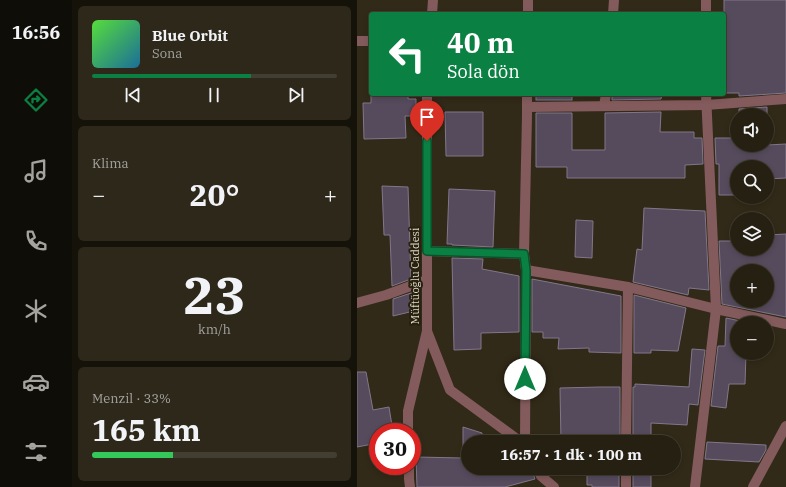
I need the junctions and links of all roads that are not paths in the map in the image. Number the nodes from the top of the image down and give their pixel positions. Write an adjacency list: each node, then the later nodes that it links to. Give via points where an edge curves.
1 (433, 0): 5 (street)
2 (528, 0): 6 (street)
3 (614, 0): 7 (street)
4 (706, 0): 8 (street)
5 (432, 12)
6 (528, 12)
7 (613, 12)
8 (706, 12)
9 (357, 41): 10 (street)
10 (369, 41)
11 (427, 96): 19 (street, Müftüoğlu Caddesi)
12 (527, 96): 18 (street)
13 (605, 96): 17 (street)
14 (706, 96): 16 (street)
15 (786, 99): 16 (street)
16 (706, 105): 17 (street); 25 (street)
17 (604, 106): 18 (street)
18 (527, 107): 20 (street)
19 (427, 251): 20 (street); 22 (street, Müftüoğlu Caddesi)
20 (524, 254): 21 (street)
21 (526, 270): 23 (street); 31 (street)
22 (427, 280): 24 (street); 27 (street, Müftüoğlu Caddesi)
23 (628, 287): 25 (street); 32 (street)
24 (357, 303)
25 (716, 309): 26 (street); 39 (street)
26 (786, 324)
27 (427, 331): 28 (street, via 408,411); 30 (street, Müftüoğlu Caddesi, via 449,390)
28 (408, 423)
29 (786, 426): 40 (street)
30 (511, 435)
31 (525, 435)
32 (626, 435)
33 (409, 475): 36 (street)
34 (540, 475): 37 (street)
35 (626, 475): 38 (street)
36 (410, 487)
37 (554, 487)
38 (626, 487)
39 (695, 487)
40 (753, 487)

